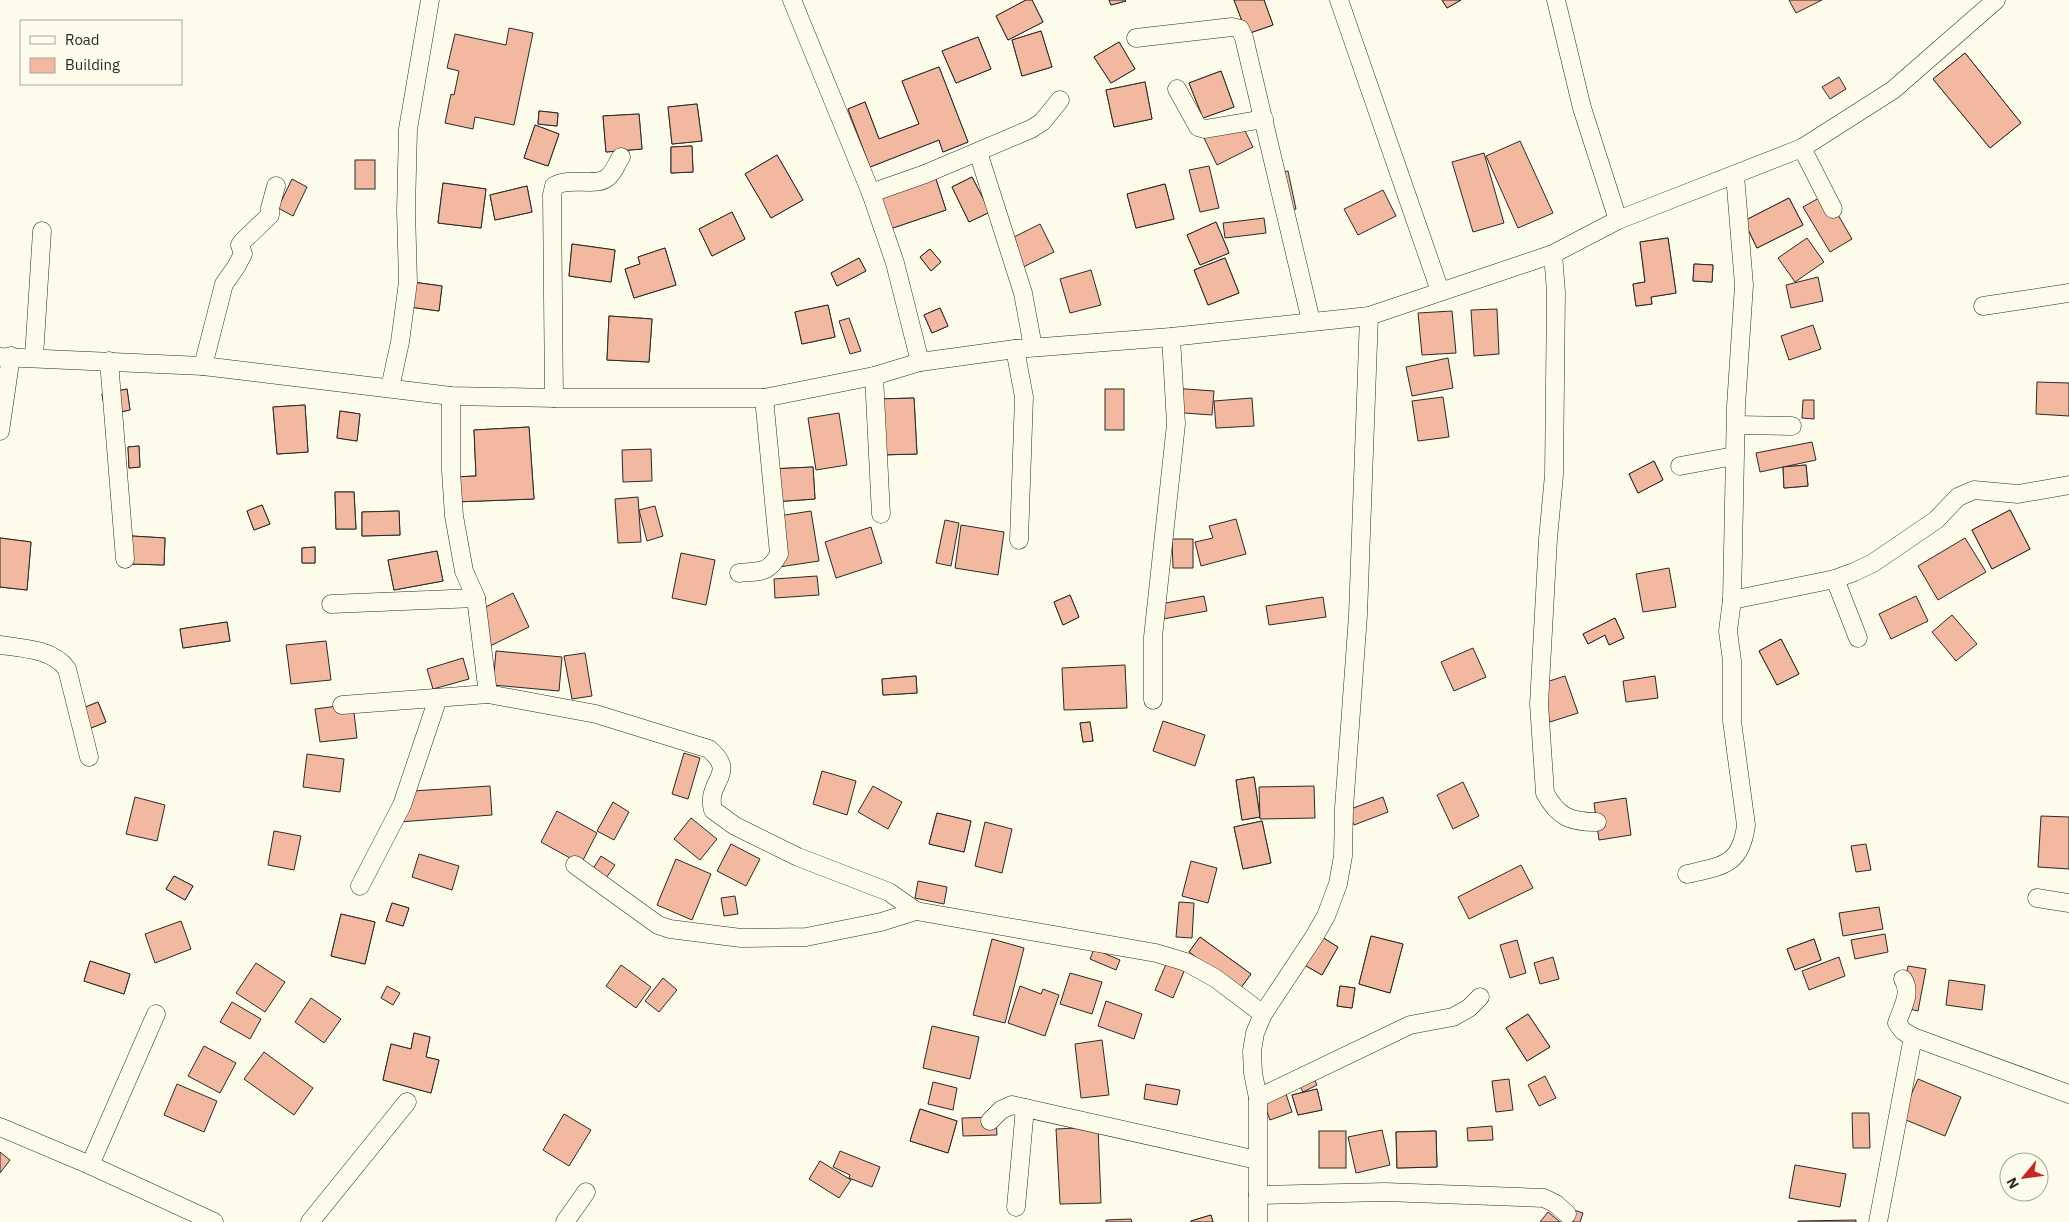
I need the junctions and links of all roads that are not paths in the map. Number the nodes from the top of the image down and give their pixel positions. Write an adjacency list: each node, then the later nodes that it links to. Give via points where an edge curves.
1 (430, 0): 34 (street, via 408,129 408,282)
2 (792, 0): 15 (street)
3 (1339, 0): 20 (street)
4 (1556, 0): 17 (street, via 1582,108)
5 (1996, 0): 10 (street, via 1894,90)
6 (1136, 38): 9 (street, via 1232,27 1240,29)
7 (1177, 89): 9 (street, via 1198,127)
8 (1060, 100): 11 (street, via 1042,122 1031,129)
9 (1264, 119): 24 (street)
10 (1802, 148): 13 (street); 16 (street)
11 (978, 152): 15 (street); 26 (street, via 1023,293)
12 (621, 157): 36 (street, via 608,178 601,182 561,182 554,186)
13 (1735, 175): 17 (street); 38 (street, via 1744,285)
14 (276, 186): 32 (street, via 270,215 240,245 243,254 224,284)
15 (871, 193): 31 (street, via 895,263)
16 (1833, 209)
17 (1618, 220): 19 (street)
18 (42, 231): 29 (street)
19 (1553, 254): 20 (street); 59 (street, via 1556,292 1554,475 1539,704 1545,793 1551,804 1570,820)
20 (1440, 291): 23 (street)
21 (2069, 293): 22 (street)
22 (1983, 306)
23 (1370, 316): 24 (street); 69 (street, via 1358,614 1343,856 1338,884 1326,916)
24 (1311, 321): 25 (street)
25 (1171, 337): 26 (street); 56 (street, via 1176,424 1153,637)
26 (1033, 347): 27 (street)
27 (1015, 349): 31 (street); 45 (street, via 1024,397)
28 (6, 357): 29 (street); 40 (street)
29 (34, 357): 30 (street)
30 (109, 361): 32 (street); 46 (street)
31 (920, 362): 33 (street)
32 (203, 366): 34 (street)
33 (874, 376): 37 (street); 44 (street)
34 (390, 388): 35 (street)
35 (451, 396): 36 (street); 49 (street, via 454,516 464,571)
36 (554, 398): 37 (street)
37 (764, 398): 47 (street, via 780,554 767,570)
38 (1736, 425): 39 (street); 41 (street)
39 (1792, 426)
40 (0, 431)
41 (1734, 456): 42 (street); 50 (street)
42 (1680, 466)
43 (2069, 485): 48 (street, via 2018,494 1992,490 1966,493 1936,520 1872,562)
44 (881, 514)
45 (1019, 540)
46 (125, 559)
47 (739, 573)
48 (1835, 579): 50 (street); 52 (street)
49 (476, 598): 51 (street); 54 (street)
50 (1732, 600): 61 (street, via 1728,631 1732,661 1732,721 1746,825 1744,842 1736,855 1721,866)
51 (331, 604)
52 (1858, 638)
53 (0, 645): 58 (street, via 20,647 61,661 67,669)
54 (488, 694): 55 (street); 65 (street, via 596,714 709,750 720,758 723,767 712,796 713,810 735,826 798,857 889,892)
55 (438, 698): 57 (street); 62 (street, via 402,805)
56 (1153, 700)
57 (342, 705)
58 (89, 757)
59 (1597, 822)
60 (575, 864): 65 (street, via 658,925 670,929 741,938 806,937 881,922)
61 (1688, 874)
62 (360, 886)
63 (2037, 898): 64 (street)
64 (2069, 902)
65 (916, 911): 69 (street, via 1156,953 1186,962 1214,978)
66 (1903, 979): 70 (street, via 1908,993 1897,1023)
67 (1480, 997): 72 (street, via 1453,1017 1410,1025)
68 (156, 1014): 78 (street)
69 (1262, 1014): 72 (street, via 1252,1051)
70 (1913, 1037): 71 (street); 87 (street)
71 (2069, 1094)
72 (1258, 1098): 77 (street)
73 (407, 1102): 84 (street)
74 (1025, 1108): 75 (street, via 1012,1105); 77 (street); 81 (street)
75 (990, 1121)
76 (0, 1127): 78 (street)
77 (1257, 1160): 80 (street)
78 (90, 1165): 83 (street)
79 (586, 1192): 85 (street)
80 (1258, 1195): 82 (street, via 1384,1192 1544,1198); 86 (street)
81 (1016, 1207)
82 (1567, 1214)
83 (214, 1222)
84 (310, 1222)
85 (566, 1222)
86 (1258, 1222)
87 (1878, 1222)

